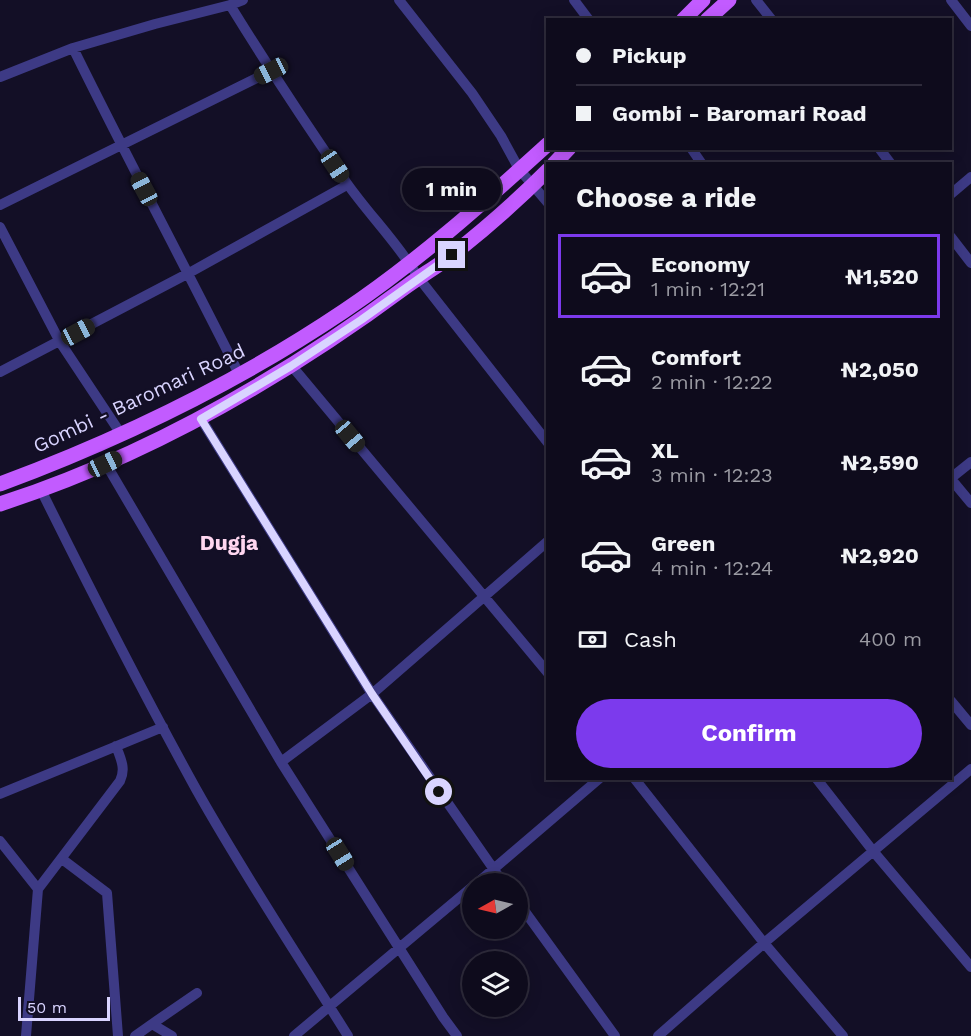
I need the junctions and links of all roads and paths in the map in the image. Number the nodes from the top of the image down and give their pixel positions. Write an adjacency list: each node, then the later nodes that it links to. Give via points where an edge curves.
1 (243, 0): 8 (street)
2 (399, 0): 21 (street, via 472,93)
3 (574, 0): 9 (street)
4 (703, 0): 10 (main road)
5 (729, 0): 11 (main road)
6 (756, 0): 12 (street)
7 (951, 0): 13 (street)
8 (230, 5): 14 (street); 15 (street)
9 (588, 18)
10 (685, 18)
11 (709, 18)
12 (770, 18)
13 (971, 26)
14 (73, 48): 16 (street); 18 (street)
15 (271, 71): 18 (street); 24 (street)
16 (0, 77)
17 (546, 146): 21 (main road, Gombi - Baromari Road)
18 (121, 147): 28 (street); 33 (street)
19 (567, 150): 20 (main road)
20 (556, 162)
21 (519, 169): 25 (street); 31 (main road, Gombi - Baromari Road)
22 (546, 172): 25 (main road, Gombi - Baromari Road)
23 (971, 177): 26 (street)
24 (347, 185): 31 (street); 33 (street)
25 (533, 185): 27 (street); 34 (main road, Gombi - Baromari Road, via 452,255)
26 (952, 193)
27 (546, 201)
28 (0, 205)
29 (0, 227): 35 (street)
30 (952, 238): 32 (street)
31 (409, 262): 34 (street); 38 (main road, Gombi - Baromari Road, via 346,310)
32 (971, 263)
33 (189, 273): 35 (street); 38 (street)
34 (418, 277): 36 (main road, Gombi - Baromari Road); 41 (street)
35 (60, 342): 37 (street); 40 (street)
36 (291, 366): 39 (main road, Gombi - Baromari Road); 51 (street)
37 (0, 372)
38 (240, 376): 40 (main road, Gombi - Baromari Road)
39 (201, 419): 43 (main road, Gombi - Baromari Road); 53 (street)
40 (121, 434): 46 (main road, Gombi - Baromari Road)
41 (546, 440)
42 (971, 462): 44 (street)
43 (105, 464): 47 (main road, Gombi - Baromari Road); 58 (street)
44 (952, 478)
45 (952, 480): 48 (street)
46 (0, 484)
47 (41, 490): 49 (main road, Gombi - Baromari Road); 56 (street)
48 (971, 502)
49 (0, 504)
50 (546, 543): 51 (street)
51 (483, 596): 52 (street); 53 (street)
52 (546, 671)
53 (372, 694): 58 (street); 67 (street)
54 (952, 702): 55 (street)
55 (971, 724)
56 (163, 727): 57 (street); 77 (street, via 203,800)
57 (116, 746): 63 (street); 66 (street, via 124,766 123,775)
58 (281, 762): 74 (street)
59 (971, 769): 65 (street)
60 (598, 780): 67 (street)
61 (636, 780): 73 (street)
62 (818, 780): 65 (street)
63 (0, 794)
64 (0, 842): 70 (street)
65 (873, 851): 73 (street); 75 (street)
66 (62, 859): 70 (street); 80 (street, via 107,893)
67 (494, 869): 68 (street); 69 (street)
68 (489, 873)
69 (497, 873)
70 (38, 889): 79 (street)
71 (462, 895): 74 (street)
72 (528, 916): 86 (street)
73 (764, 943): 87 (street); 88 (street)
74 (399, 947): 77 (street); 85 (street)
75 (971, 967)
76 (197, 993): 78 (street)
77 (330, 1006): 83 (street); 84 (street)
78 (152, 1024): 81 (street); 82 (street)
79 (26, 1036)
80 (118, 1036)
81 (135, 1036)
82 (172, 1036)
83 (294, 1036)
84 (348, 1036)
85 (457, 1036)
86 (615, 1036)
87 (658, 1036)
88 (843, 1036)

